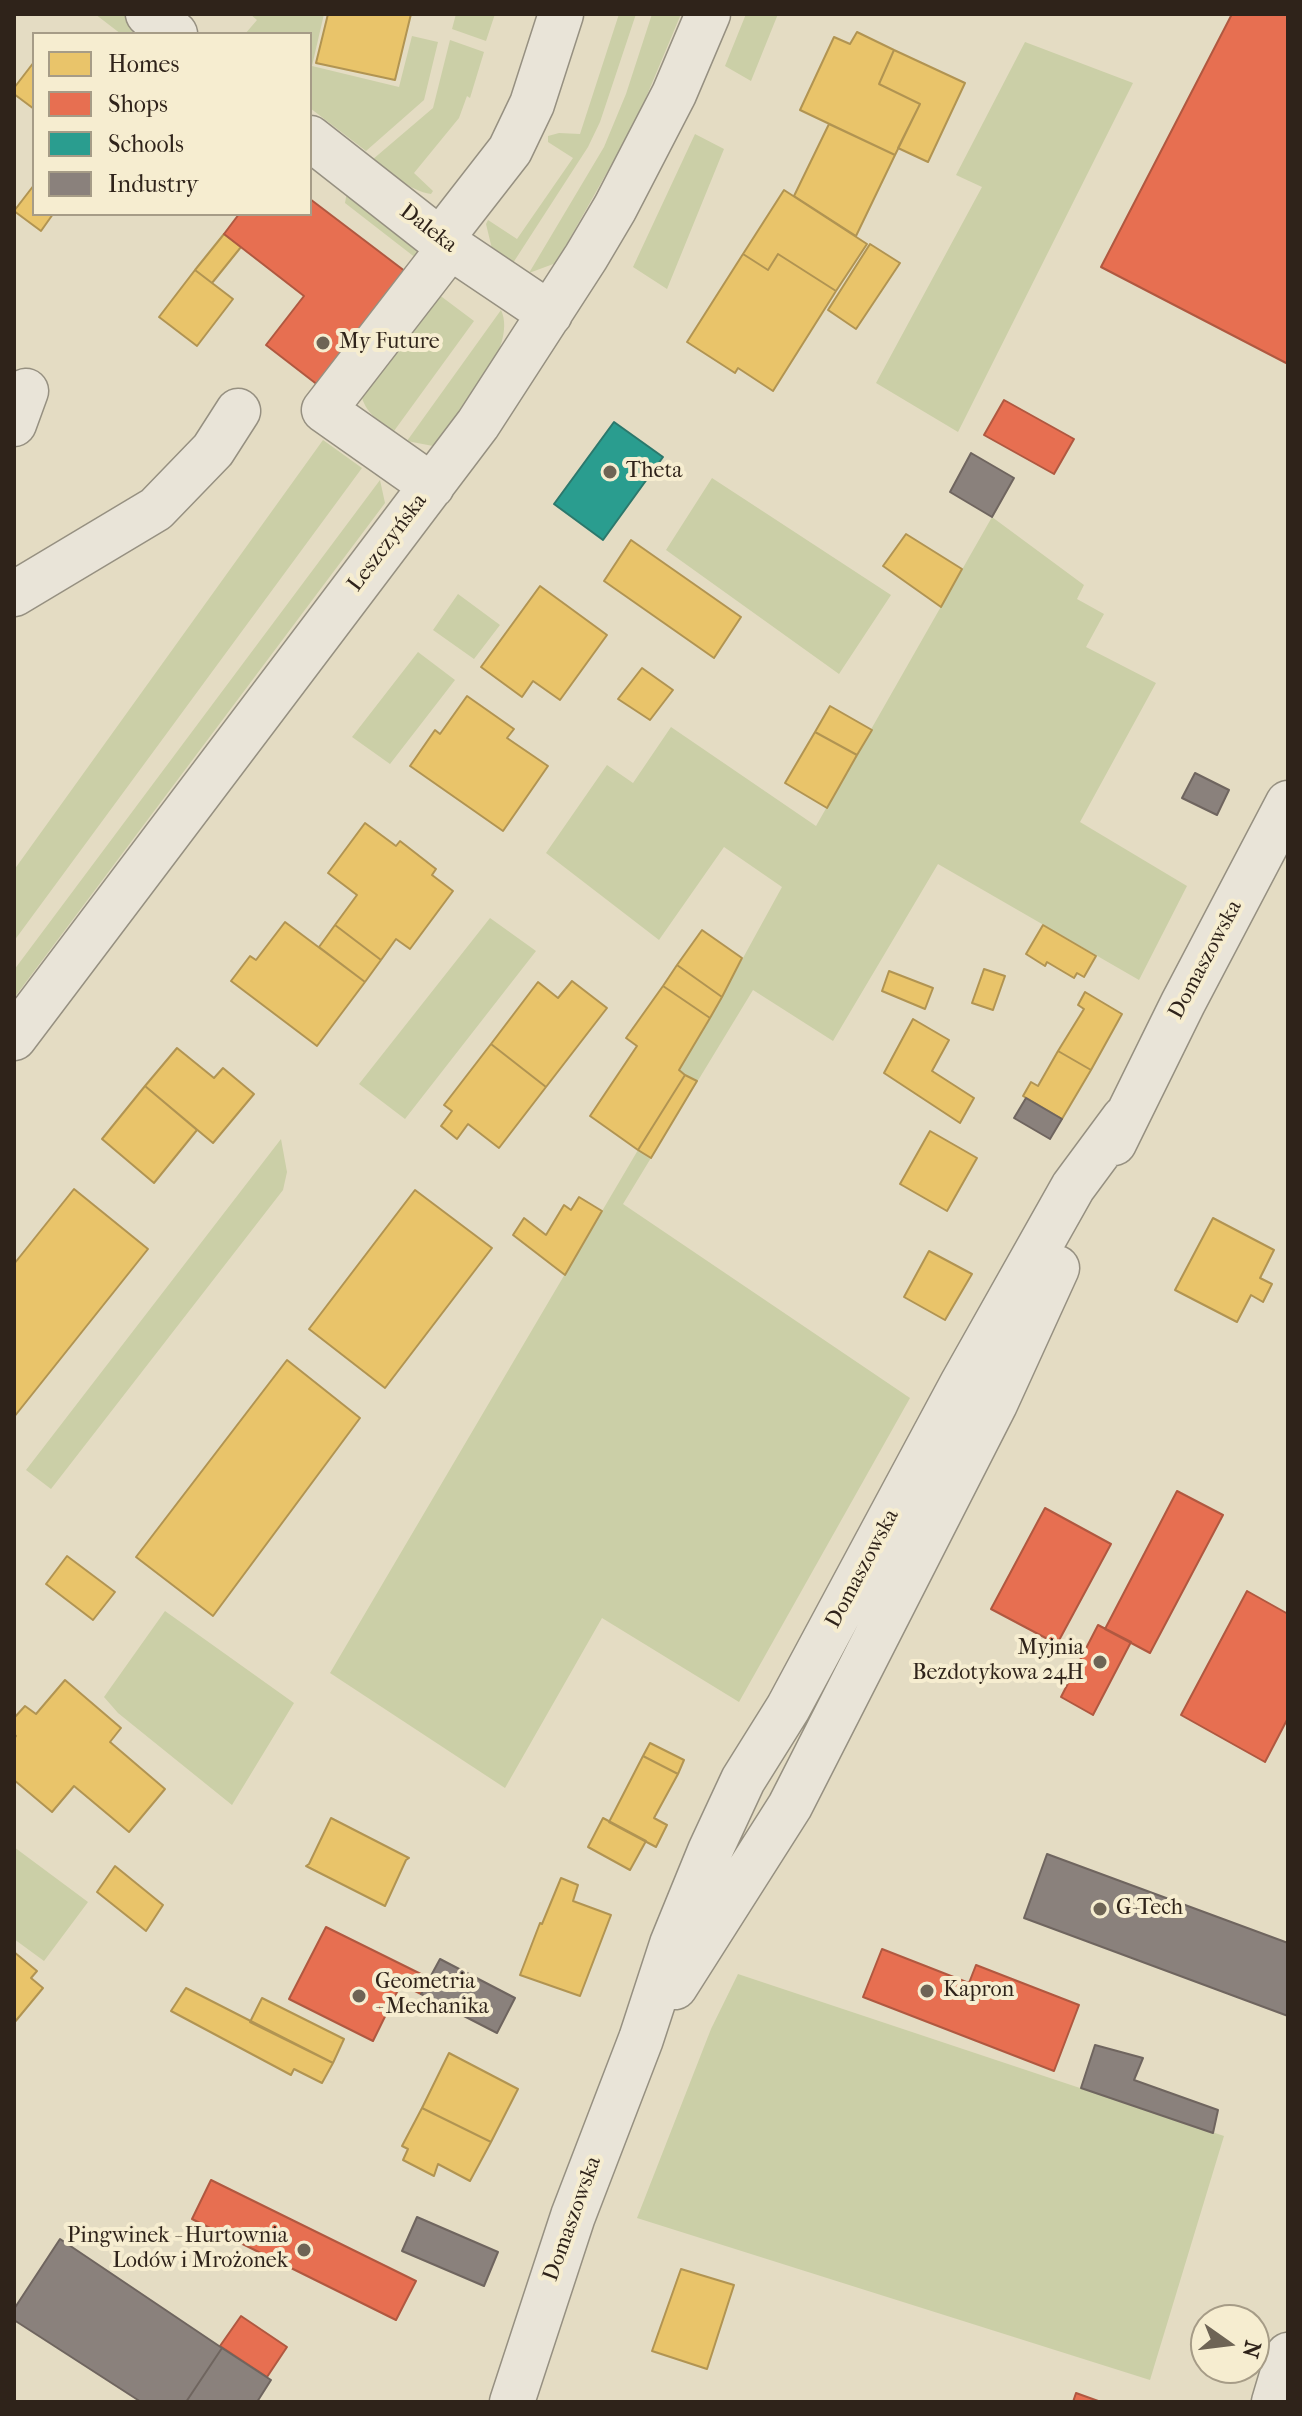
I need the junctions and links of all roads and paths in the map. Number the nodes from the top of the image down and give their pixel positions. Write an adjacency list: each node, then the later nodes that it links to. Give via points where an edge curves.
1 (148, 14): 4 (street)
2 (561, 14): 6 (street, via 532,104 510,150)
3 (708, 14): 7 (street, Leszczyńska, via 646,150)
4 (172, 32)
5 (312, 140): 6 (street, Daleka)
6 (445, 243): 7 (street, Daleka); 9 (street, via 324,410)
7 (550, 314): 9 (street, Leszczyńska)
8 (238, 411): 10 (street, via 213,450 156,509)
9 (432, 486): 12 (street, Leszczyńska)
10 (14, 594)
11 (1288, 803): 14 (street, Domaszowska, via 1124,1118 1073,1187 788,1708 743,1780 682,1918 573,2216)
12 (14, 1038)
13 (1288, 2355): 15 (street)
14 (512, 2402)
15 (1274, 2402)

